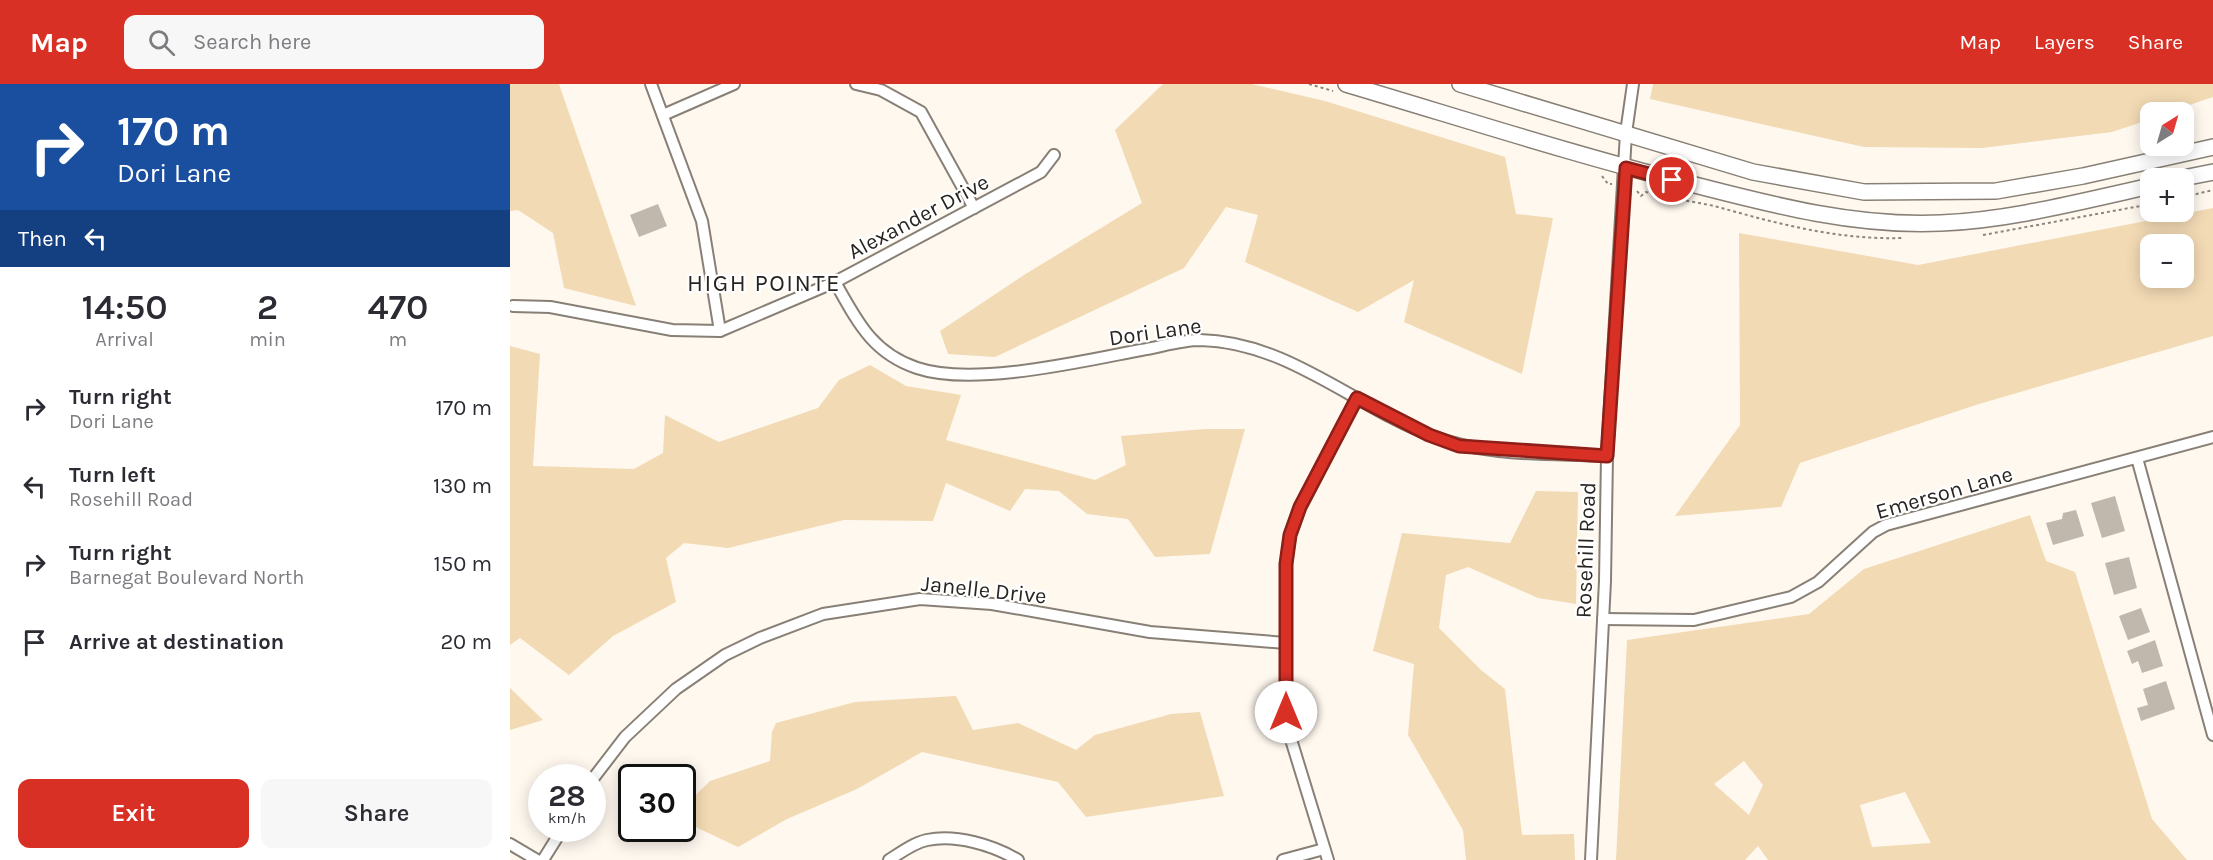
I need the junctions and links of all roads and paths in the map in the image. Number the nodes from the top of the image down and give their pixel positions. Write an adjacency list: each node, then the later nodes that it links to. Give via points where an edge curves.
1 (651, 84): 7 (street)
2 (734, 84): 7 (street)
3 (856, 84): 21 (street, via 881,90 921,112)
4 (1346, 84): 11 (street)
5 (1460, 84): 8 (street)
6 (1633, 84): 8 (street, Rosehill Road)
7 (663, 115): 24 (street, via 702,221)
8 (1626, 133): 9 (street, via 1753,172 1823,186 1900,193 1996,191); 11 (street, Rosehill Road)
9 (2213, 147)
10 (1054, 155): 21 (street, Alexander Drive, via 1041,172)
11 (1626, 168): 15 (street, via 1783,208 1862,220 1940,223 2024,214); 27 (street, Rosehill Road)
12 (2213, 172): 13 (street)
13 (2194, 176)
14 (1646, 187): 18 (path)
15 (2140, 188)
16 (2213, 190): 19 (path)
17 (1637, 191): 18 (path, via 1641,196)
18 (1648, 193): 20 (path)
19 (2194, 194)
20 (1658, 196)
21 (974, 208): 22 (street, Alexander Drive)
22 (835, 282): 24 (street, Alexander Drive); 25 (street, Dori Lane, via 861,327 883,352 917,368 943,374 1051,367 1199,340 1283,358)
23 (513, 306): 24 (street, Alexander Drive, via 550,307 672,330)
24 (720, 331)
25 (1357, 398): 27 (street, Dori Lane, via 1459,446); 30 (street, via 1300,507 1290,535)
26 (2213, 437): 28 (street, Emerson Lane)
27 (1607, 456): 29 (street, Rosehill Road)
28 (2137, 458): 29 (street, Emerson Lane, via 1886,525 1818,582 1791,597 1694,620); 31 (street)
29 (1603, 620): 42 (street, Rosehill Road)
30 (1286, 643): 32 (street, Janelle Drive, via 1150,632 992,604 920,599 823,614 725,655 676,689 625,736); 35 (street, via 1289,733)
31 (2213, 735)
32 (604, 764)
33 (554, 842): 37 (street)
34 (510, 844): 36 (street)
35 (1324, 849): 40 (street); 41 (street)
36 (537, 860)
37 (543, 860)
38 (889, 860): 39 (street, via 927,840 944,839 983,844)
39 (1018, 860)
40 (1283, 860)
41 (1328, 860)
42 (1592, 860)

